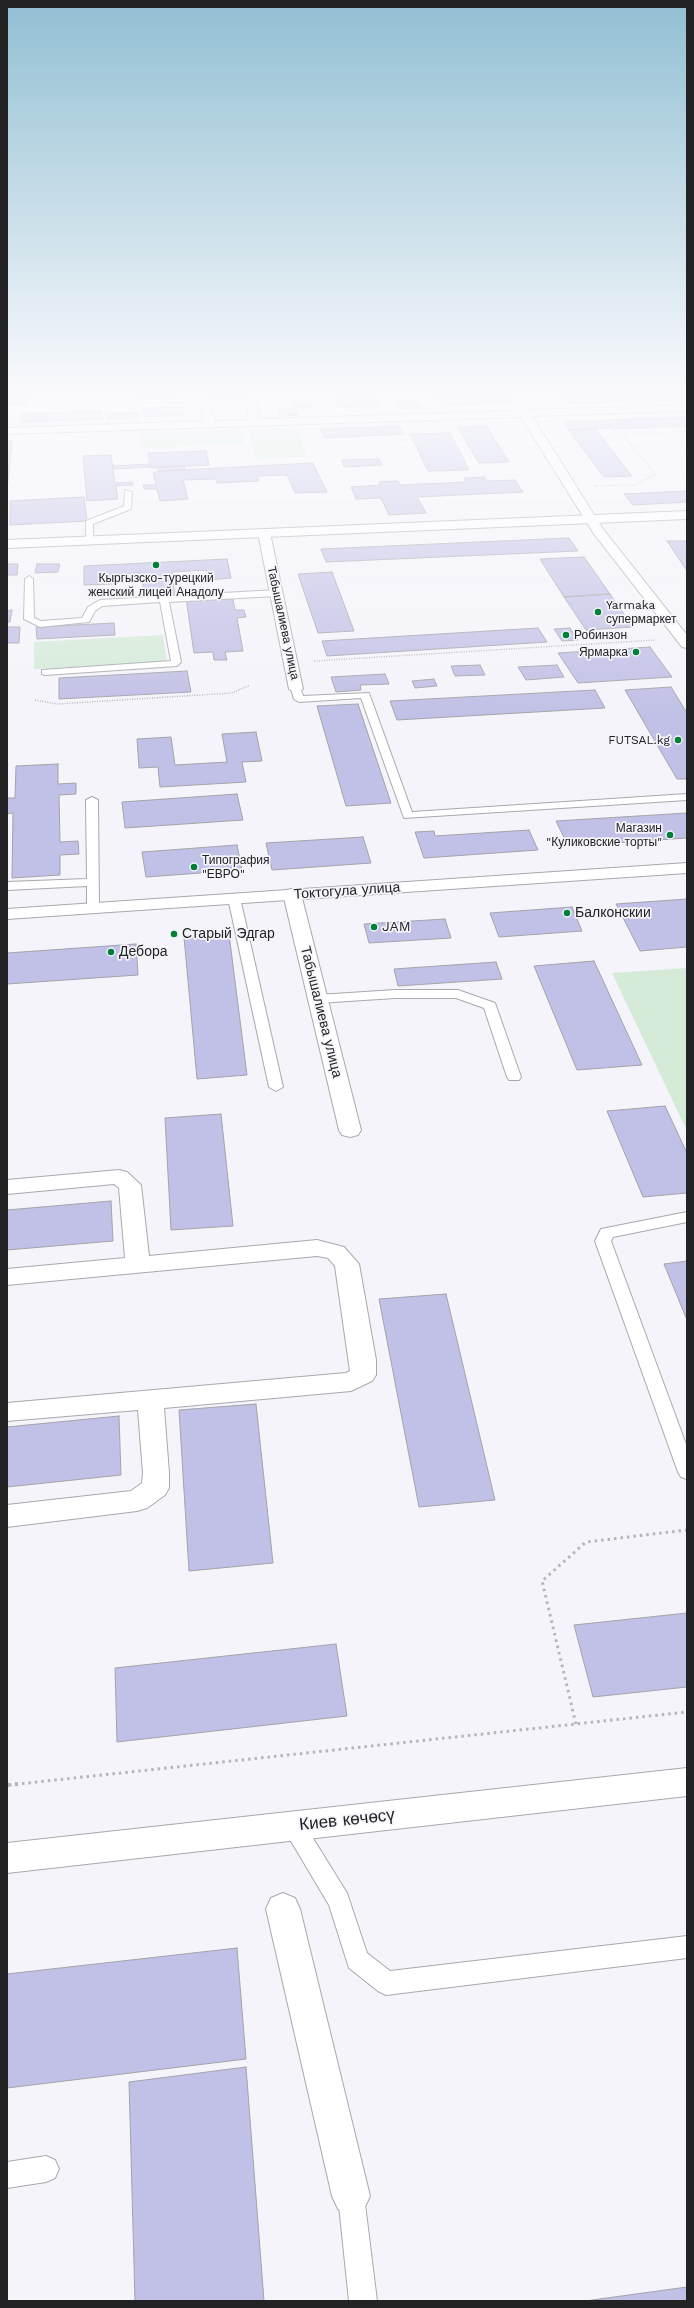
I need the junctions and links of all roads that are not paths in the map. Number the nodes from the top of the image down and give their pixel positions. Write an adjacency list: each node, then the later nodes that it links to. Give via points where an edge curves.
1 (128, 500): 6 (lane, via 128,507 89,523)
2 (579, 500): 4 (street)
3 (687, 515): 4 (street)
4 (590, 519): 5 (street); 11 (street)
5 (264, 533): 6 (street); 9 (street, Табышалиева улица)
6 (89, 540): 7 (street)
7 (7, 544)
8 (29, 579): 10 (lane, via 29,619 40,624 86,620 91,609 100,603)
9 (276, 592): 10 (lane); 13 (street, Табышалиева улица)
10 (164, 598): 12 (lane, via 176,662 174,664)
11 (685, 641)
12 (44, 672)
13 (296, 689): 14 (lane, via 299,699 365,695 408,816)
14 (687, 797)
15 (92, 800): 17 (lane)
16 (687, 868): 19 (street, Токтогула улица)
17 (93, 882): 18 (lane); 21 (lane)
18 (7, 886)
19 (292, 894): 20 (street, Токтогула улица); 23 (street, Табышалиева улица)
20 (234, 898): 21 (street, Токтогула улица); 25 (lane)
21 (93, 908): 22 (street, Токтогула улица)
22 (7, 914)
23 (318, 999): 24 (lane, via 395,994 458,994 490,1006); 26 (street, Табышалиева улица)
24 (514, 1077)
25 (276, 1087)
26 (350, 1130)
27 (7, 1187): 29 (street, via 119,1177 130,1185)
28 (687, 1216): 33 (lane, via 607,1233 603,1241)
29 (138, 1265): 30 (street); 31 (street, via 317,1248 336,1252 347,1264 363,1360 363,1375 351,1382)
30 (7, 1277)
31 (150, 1399): 32 (street); 34 (street, via 155,1488 137,1501)
32 (7, 1412)
33 (687, 1472)
34 (7, 1516)
35 (687, 1782): 36 (street, Киев көчөсү)
36 (292, 1826): 37 (street, Киев көчөсү); 39 (lane, via 339,1901 357,1960 386,1983)
37 (7, 1858)
38 (283, 1909): 42 (street)
39 (687, 1947)
40 (46, 2169): 41 (lane)
41 (7, 2175)
42 (351, 2196): 43 (lane)
43 (363, 2301)

